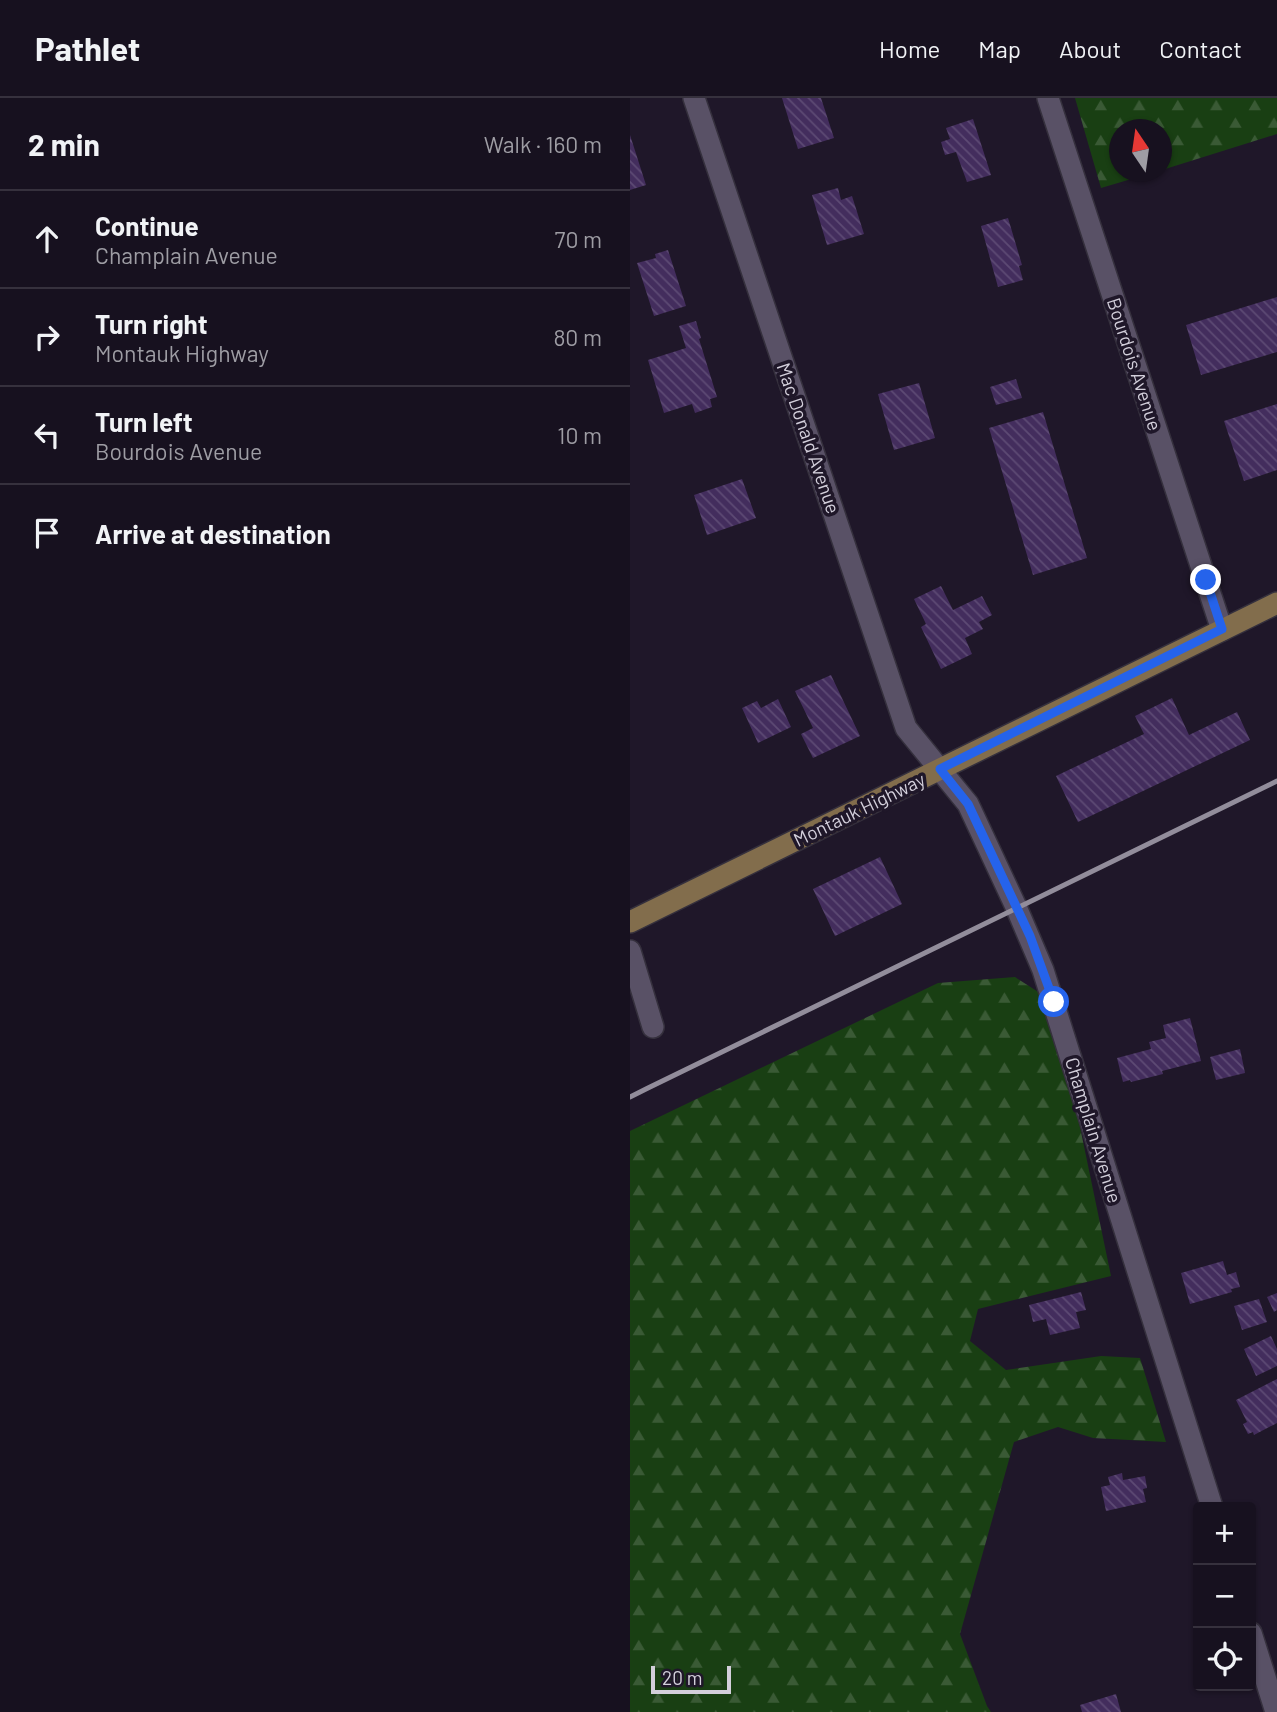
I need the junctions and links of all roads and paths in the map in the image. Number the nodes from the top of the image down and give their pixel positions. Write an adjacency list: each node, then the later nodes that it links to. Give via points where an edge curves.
1 (694, 98): 5 (street, Mac Donald Avenue, via 906,728)
2 (1048, 98): 4 (street, Bourdois Avenue)
3 (1277, 603): 4 (main road, Montauk Highway)
4 (1222, 629): 5 (main road, Montauk Highway)
5 (940, 769): 6 (main road, Montauk Highway); 9 (street, Champlain Avenue, via 968,804 1043,970)
6 (630, 922)
7 (630, 951): 8 (street)
8 (653, 1027)
9 (1210, 1502)
10 (1256, 1649): 11 (street)
11 (1276, 1712)

